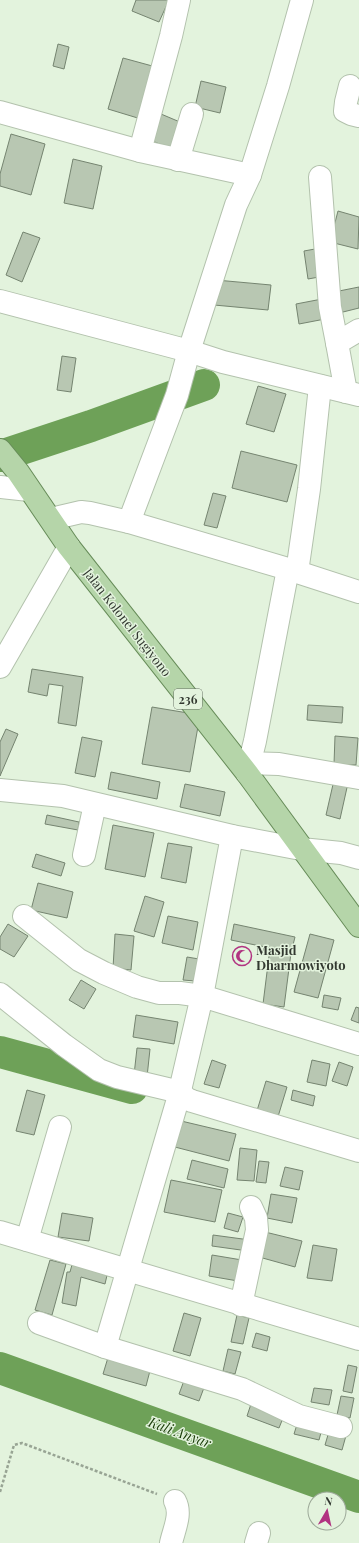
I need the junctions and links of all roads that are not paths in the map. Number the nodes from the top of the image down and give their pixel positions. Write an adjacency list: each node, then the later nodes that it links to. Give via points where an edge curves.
1 (179, 0): 7 (street)
2 (302, 0): 9 (street)
3 (350, 86): 6 (street, via 345,111)
4 (0, 112): 7 (street)
5 (192, 114): 8 (street)
6 (359, 116)
7 (140, 151): 8 (street)
8 (178, 160): 9 (street)
9 (250, 175): 14 (street, via 236,206)
10 (320, 177): 13 (street, via 330,307)
11 (0, 300): 14 (street)
12 (359, 330): 13 (street)
13 (337, 344): 16 (street)
14 (186, 360): 15 (street, via 223,362); 21 (street, via 177,395)
15 (320, 386): 16 (street); 23 (street, via 309,489)
16 (353, 393)
17 (0, 450): 18 (main road, Jalan Kolonel Sugiyono / 236)
18 (23, 481): 19 (street); 20 (main road, Jalan Kolonel Sugiyono / 236)
19 (0, 487)
20 (66, 516): 21 (street, via 90,513); 22 (main road, Jalan Kolonel Sugiyono / 236)
21 (129, 522): 23 (street)
22 (69, 547): 25 (street); 26 (main road, Jalan Kolonel Sugiyono / 236)
23 (292, 570): 24 (street); 26 (street)
24 (359, 592)
25 (0, 667)
26 (248, 768): 27 (street, via 279,764); 31 (main road, Jalan Kolonel Sugiyono / 236)
27 (359, 778)
28 (0, 790): 29 (street, via 50,794)
29 (95, 804): 30 (street); 32 (street)
30 (232, 836): 31 (street); 37 (street)
31 (301, 849): 33 (street); 35 (main road, Jalan Kolonel Sugiyono / 236)
32 (84, 854)
33 (359, 858)
34 (24, 916): 37 (street, via 79,960 137,987 159,993)
35 (359, 926)
36 (0, 994): 39 (street, via 64,1046 99,1070)
37 (202, 996): 38 (street); 39 (street)
38 (359, 1044)
39 (179, 1096): 41 (street); 45 (street)
40 (60, 1127): 44 (street)
41 (359, 1151)
42 (251, 1207): 46 (street, via 256,1218 257,1230)
43 (0, 1232): 44 (street)
44 (27, 1240): 45 (street)
45 (128, 1271): 46 (street); 49 (street)
46 (241, 1305): 48 (street)
47 (39, 1323): 49 (street)
48 (359, 1339)
49 (105, 1347): 50 (street, via 242,1389 300,1416)
50 (341, 1427)
51 (175, 1501): 52 (street, via 179,1513)
52 (171, 1543)

